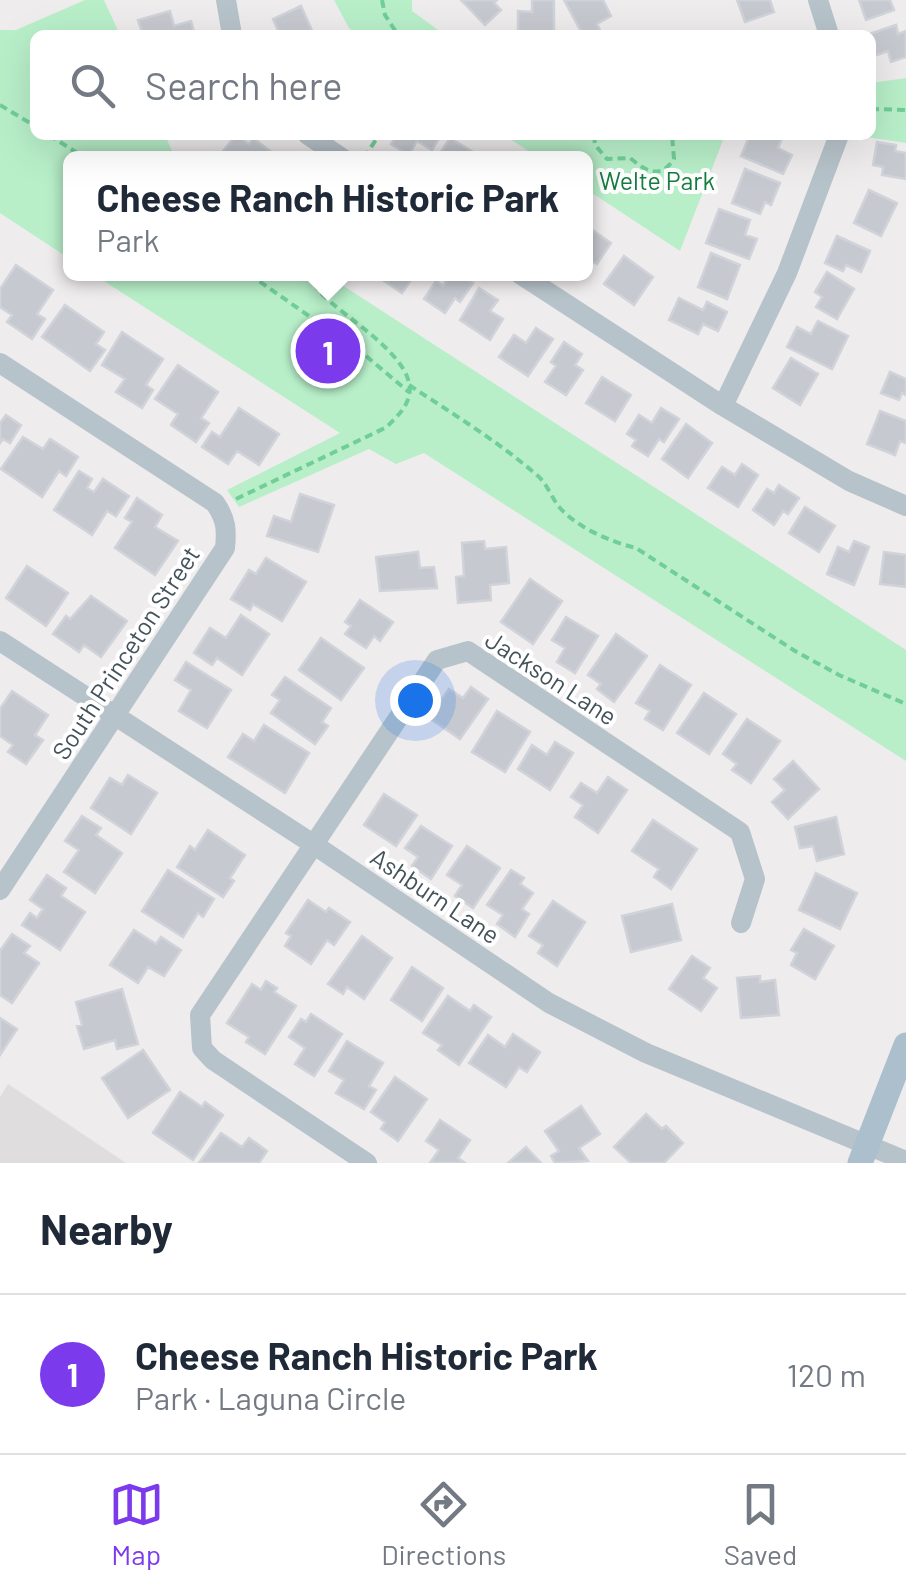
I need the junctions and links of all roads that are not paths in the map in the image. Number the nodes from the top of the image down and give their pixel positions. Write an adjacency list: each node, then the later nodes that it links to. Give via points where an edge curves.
1 (226, 0): 3 (street)
2 (818, 0): 4 (street)
3 (231, 30)
4 (827, 30)
5 (836, 140): 8 (street, via 787,273)
6 (531, 281): 8 (street)
7 (0, 363): 11 (street, South Princeton Street, via 215,503 224,517 224,548)
8 (724, 406): 9 (street, via 849,482)
9 (906, 506)
10 (0, 641): 11 (street, Ashburn Lane)
11 (115, 717): 12 (street, Ashburn Lane); 13 (street, South Princeton Street)
12 (313, 844): 14 (street, Jackson Lane, via 437,660 468,650 740,832 755,878); 16 (street, Ashburn Lane, via 549,1003); 18 (street, via 204,1004 199,1032 213,1060)
13 (0, 890)
14 (741, 923)
15 (906, 1045): 16 (main road)
16 (864, 1153): 17 (street, Ashburn Lane)
17 (906, 1162)
18 (367, 1163)

